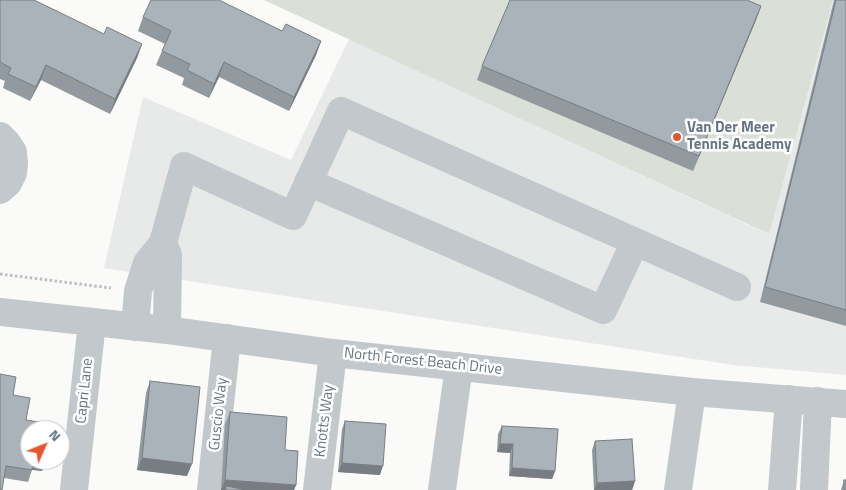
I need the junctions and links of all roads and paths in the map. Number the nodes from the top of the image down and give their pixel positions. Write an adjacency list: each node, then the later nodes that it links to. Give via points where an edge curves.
1 (0, 136): 3 (street, via 13,152 14,163 8,183)
2 (308, 182): 4 (street, via 603,310); 4 (street, via 341,111); 5 (street, via 293,216 184,166)
3 (0, 190)
4 (635, 242): 7 (street)
5 (163, 243): 8 (street, via 147,263); 12 (street, via 168,255)
6 (0, 274): 8 (path)
7 (737, 287)
8 (138, 292): 11 (street)
9 (0, 312): 10 (street, North Forest Beach Drive)
10 (92, 322): 11 (street, North Forest Beach Drive); 20 (street, Capri Lane)
11 (135, 327): 12 (street, North Forest Beach Drive)
12 (167, 330): 13 (street, North Forest Beach Drive)
13 (227, 338): 14 (street, North Forest Beach Drive); 21 (street, Guscio Way)
14 (333, 352): 15 (street, North Forest Beach Drive); 22 (street, Knotts Way)
15 (459, 366): 16 (street, North Forest Beach Drive); 23 (street)
16 (692, 392): 17 (street, North Forest Beach Drive); 24 (street)
17 (789, 399): 18 (street, North Forest Beach Drive); 25 (street)
18 (818, 401): 19 (street, North Forest Beach Drive); 26 (street)
19 (846, 404)
20 (74, 490)
21 (211, 490)
22 (317, 490)
23 (442, 490)
24 (678, 490)
25 (782, 490)
26 (814, 490)

